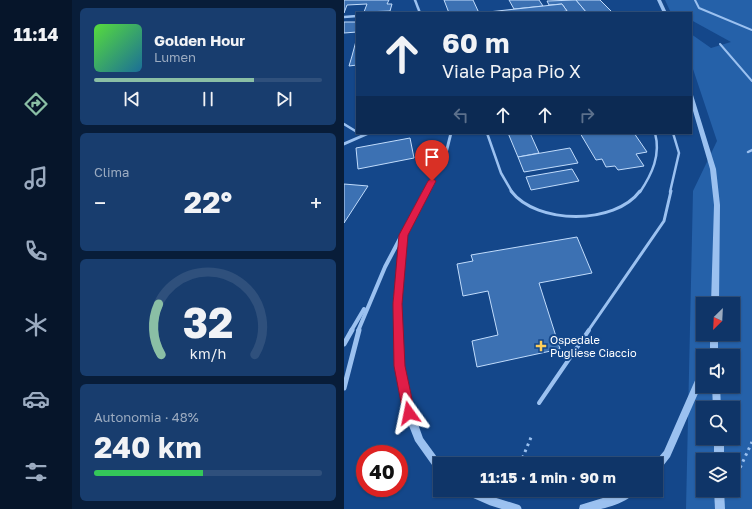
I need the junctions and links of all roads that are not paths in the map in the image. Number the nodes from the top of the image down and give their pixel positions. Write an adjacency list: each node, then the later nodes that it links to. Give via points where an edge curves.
1 (415, 0): 4 (street)
2 (660, 0): 5 (street)
3 (695, 0): 8 (street, via 699,8)
4 (420, 12)
5 (665, 12)
6 (344, 16): 7 (street)
7 (356, 16)
8 (752, 30)
9 (720, 44): 10 (street)
10 (752, 81)
11 (692, 98): 13 (street)
12 (692, 109): 13 (lane)
13 (697, 113): 25 (street, via 713,169 717,205)
14 (344, 124): 15 (lane)
15 (356, 131)
16 (358, 134): 21 (street)
17 (451, 134): 24 (street, via 446,153)
18 (487, 134): 19 (lane, via 508,186 520,200 565,216 602,215 615,211 636,198 655,162 658,143)
19 (655, 134)
20 (673, 134): 30 (lane, via 679,153 664,222)
21 (344, 144)
22 (752, 150): 23 (street)
23 (748, 152)
24 (403, 235): 26 (street); 31 (street, via 398,304 399,366 409,413 420,441)
25 (715, 297)
26 (368, 302): 27 (street); 28 (street, via 346,373)
27 (344, 344)
28 (344, 388)
29 (696, 388): 32 (street)
30 (539, 403)
31 (433, 459)
32 (663, 459)
33 (482, 497): 36 (street, bridge)
34 (621, 497): 37 (street)
35 (719, 497): 38 (street)
36 (517, 509)
37 (584, 509)
38 (720, 509)

